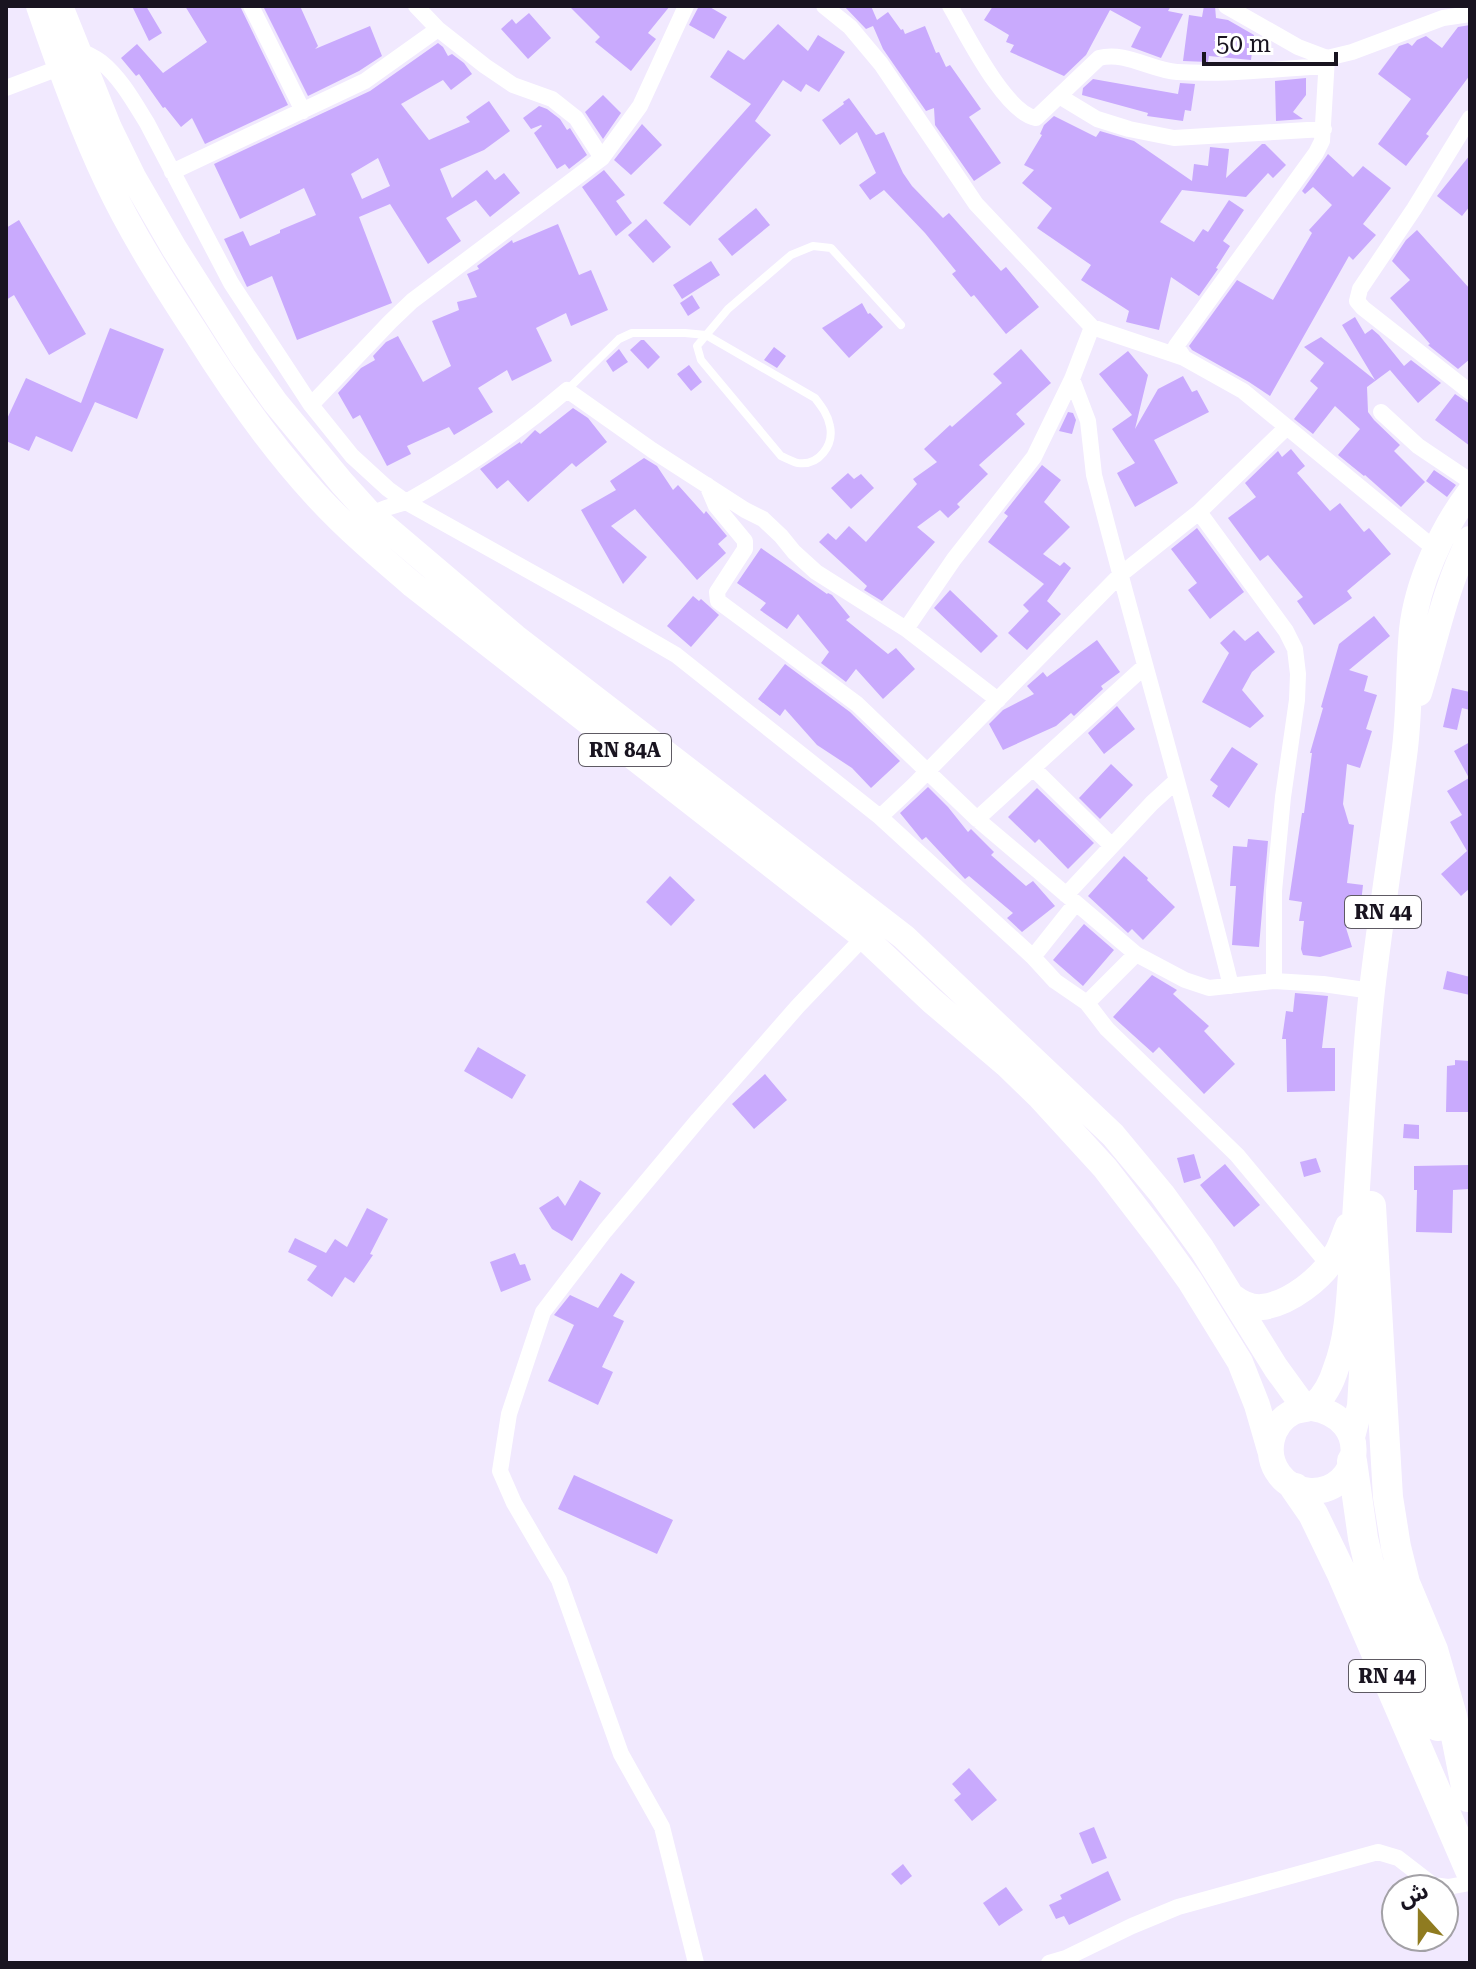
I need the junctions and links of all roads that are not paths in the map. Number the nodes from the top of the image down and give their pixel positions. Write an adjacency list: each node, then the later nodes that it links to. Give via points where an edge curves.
1 (39, 6): 11 (main road, RN 84A)
2 (60, 6): 11 (main road, RN 84A)
3 (251, 6): 15 (street)
4 (416, 6): 10 (street)
5 (686, 6): 18 (street, via 640,106)
6 (824, 6): 21 (street, via 881,64 976,204)
7 (950, 6): 14 (street, via 1003,95 1029,117 1036,118)
8 (1226, 6): 12 (street)
9 (1470, 14): 12 (street, via 1443,18)
10 (438, 29): 15 (street, via 365,81); 18 (street, via 513,85 552,99 576,118)
11 (68, 58): 13 (street); 19 (street, via 99,60 115,76); 35 (main road, RN 84A, via 210,306)
12 (1326, 62): 14 (street, via 1222,74 1172,72 1110,55 1099,58); 17 (street)
13 (6, 88)
14 (1059, 96): 17 (street, via 1097,119 1174,138)
15 (303, 111): 19 (street)
16 (1470, 118): 26 (street, via 1357,301)
17 (1324, 129): 23 (street, via 1316,153 1176,346)
18 (602, 158): 27 (street, via 412,301)
19 (172, 172): 27 (street, via 231,283)
20 (901, 325): 22 (lane, via 831,248 813,246 791,255)
21 (1092, 327): 23 (street); 24 (street)
22 (706, 335): 22 (lane, via 815,398 831,428 827,449 815,460 799,463 781,456 701,360 697,346); 25 (lane, via 632,333 619,339)
23 (1184, 358): 29 (street, via 1243,391)
24 (1072, 379): 38 (street, via 1088,421 1094,475); 39 (street, via 1034,457)
25 (567, 390): 31 (street); 33 (street, via 536,417)
26 (1470, 392)
27 (311, 405): 33 (street, via 352,456)
28 (1381, 412): 30 (street, via 1418,446)
29 (1287, 427): 34 (street); 37 (street)
30 (1470, 481)
31 (707, 485): 39 (street, via 763,519 816,572); 44 (street, via 716,506 745,541 717,592 718,601 857,704)
32 (1470, 492): 37 (main road, RN 44)
33 (406, 502): 35 (street); 46 (street, via 676,655)
34 (1199, 512): 38 (street); 53 (street, via 1295,649 1297,700 1274,891)
35 (359, 520): 50 (main road, RN 84A, via 413,585); 59 (main road, RN 84A, via 904,937 1113,1135 1162,1194)
36 (1470, 539): 42 (main road, RN 44, via 1443,607)
37 (1435, 549): 42 (main road, RN 44, via 1412,628)
38 (1120, 575): 40 (street); 41 (street)
39 (906, 629): 41 (street)
40 (1145, 666): 43 (street); 45 (street)
41 (998, 700): 44 (street)
42 (1408, 731): 55 (main road, RN 44)
43 (1033, 768): 47 (street); 48 (street)
44 (927, 771): 46 (street); 47 (street)
45 (1176, 781): 48 (street); 54 (street)
46 (880, 817): 52 (street)
47 (977, 819): 49 (street)
48 (1112, 846): 49 (street)
49 (1071, 899): 51 (street); 52 (street)
50 (864, 937): 62 (main road, RN 84A, via 1006,1064 1105,1168 1190,1281 1240,1362); 67 (street, via 698,1120 543,1312 509,1414 500,1471 559,1580 621,1754 662,1827)
51 (1136, 954): 54 (street, via 1185,980 1209,988); 56 (street)
52 (1033, 957): 56 (street, via 1055,981)
53 (1274, 981): 54 (street); 55 (street)
54 (1231, 986)
55 (1372, 991): 57 (main road, RN 44, via 1363,1094)
56 (1087, 1003): 58 (street, via 1107,1029 1237,1155)
57 (1364, 1207): 58 (main road); 60 (main road, RN 44, via 1343,1346 1326,1390); 61 (main road, RN 44, via 1360,1406); 64 (highway, via 1396,1547 1433,1650)
58 (1328, 1264): 59 (main road, via 1299,1293 1271,1305 1251,1307)
59 (1233, 1297): 60 (main road, RN 84A, via 1276,1368)
60 (1309, 1408): 61 (main road, via 1325,1410 1347,1425); 62 (main road, via 1284,1418)
61 (1352, 1449): 63 (main road, via 1340,1481 1318,1491); 64 (highway, RN 44, via 1369,1564)
62 (1270, 1450): 63 (main road, via 1277,1472)
63 (1295, 1488): 65 (highway, RN 44, via 1348,1586)
64 (1469, 1799)
65 (1470, 1870)
66 (1470, 1883): 68 (street, via 1433,1885 1398,1858 1378,1852 1178,1907)
67 (696, 1963)
68 (1049, 1963)

